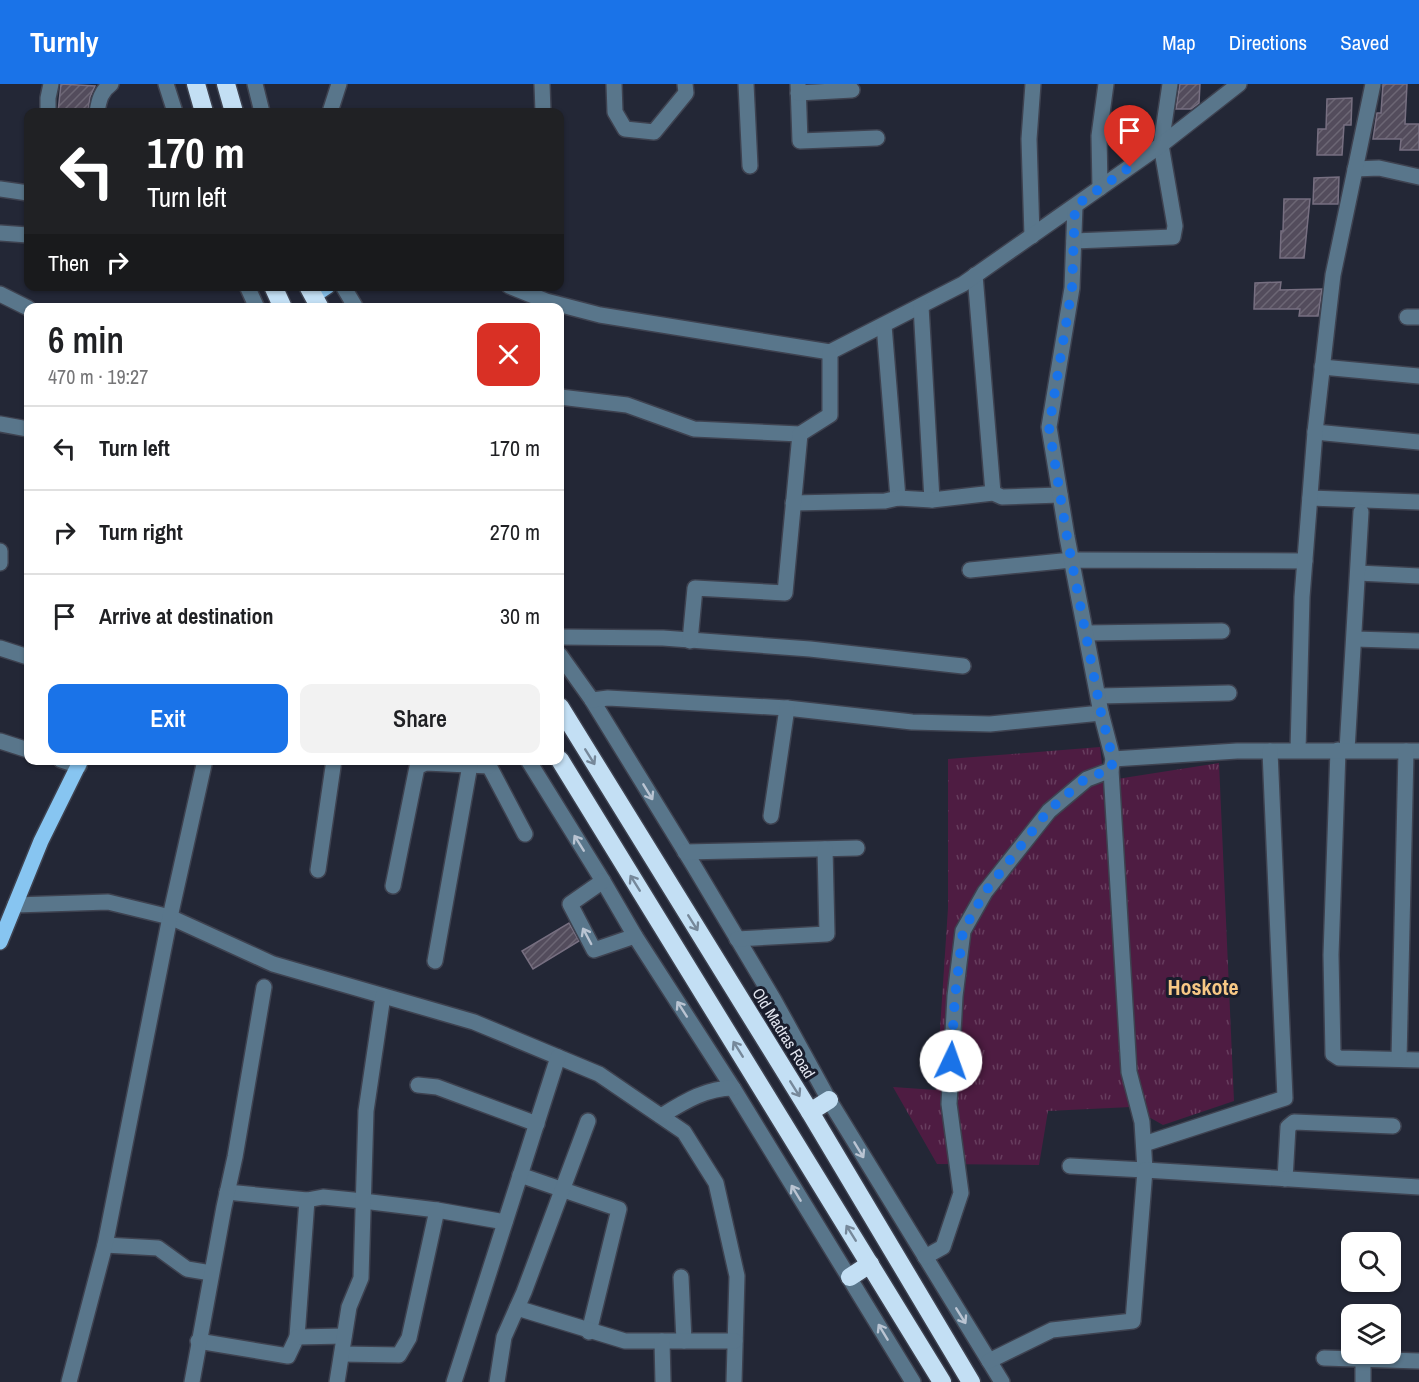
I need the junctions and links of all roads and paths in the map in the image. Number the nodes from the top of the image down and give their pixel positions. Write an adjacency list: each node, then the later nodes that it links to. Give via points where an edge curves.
1 (51, 84): 19 (street)
2 (111, 84): 20 (street, via 99,98)
3 (166, 84): 21 (street)
4 (196, 84): 22 (highway)
5 (226, 84): 23 (highway)
6 (255, 84): 24 (street)
7 (339, 84): 25 (street)
8 (542, 84): 26 (street)
9 (614, 84): 10 (street, via 615,112 625,129 654,132 686,93)
10 (685, 84)
11 (746, 84): 29 (street)
12 (1033, 84): 38 (street, via 1029,139)
13 (1106, 84): 32 (street, via 1099,136)
14 (1170, 84): 28 (street)
15 (1239, 84): 28 (street)
16 (1373, 84): 30 (street)
17 (798, 88): 18 (street); 27 (street, via 800,141)
18 (852, 90)
19 (48, 108)
20 (98, 108)
21 (174, 108)
22 (203, 108)
23 (233, 108)
24 (261, 108)
25 (331, 108)
26 (543, 108)
27 (877, 138)
28 (1161, 145): 32 (street); 39 (street, via 1175,226 1173,237)
29 (750, 166)
30 (1355, 169): 31 (street, via 1379,168); 49 (street, via 1333,275)
31 (1419, 177)
32 (1100, 188): 35 (street)
33 (0, 189): 34 (street)
34 (24, 193)
35 (1075, 206): 38 (street); 39 (street)
36 (0, 233): 37 (street)
37 (24, 235)
38 (1032, 236): 40 (street)
39 (1074, 241): 58 (street, via 1072,288 1049,427)
40 (975, 275): 46 (street); 57 (street)
41 (521, 291): 43 (street)
42 (0, 294): 44 (street)
43 (554, 303)
44 (24, 306)
45 (564, 306): 48 (street, via 600,315)
46 (921, 306): 47 (street); 61 (street)
47 (884, 325): 48 (street); 59 (street)
48 (830, 352): 55 (street, via 830,415)
49 (1322, 367): 50 (street); 54 (street)
50 (1419, 376)
51 (564, 397): 55 (street, via 627,405 694,429)
52 (0, 424): 53 (street)
53 (24, 428)
54 (1315, 432): 56 (street); 60 (street)
55 (800, 434): 63 (street)
56 (1419, 442)
57 (993, 494): 58 (street); 61 (street)
58 (1060, 495): 66 (street)
59 (897, 498): 61 (street); 63 (street)
60 (1310, 498): 62 (street); 67 (street)
61 (932, 500)
62 (1419, 502)
63 (793, 503): 76 (street, via 785,593 695,588)
64 (1361, 512): 70 (street)
65 (0, 551): 68 (street)
66 (1072, 560): 67 (street); 69 (street); 73 (street)
67 (1305, 561): 90 (street)
68 (0, 563)
69 (970, 570)
70 (1358, 573): 71 (street); 75 (street)
71 (1419, 576)
72 (1222, 631): 73 (street)
73 (1086, 633): 83 (street)
74 (564, 637): 76 (street)
75 (1355, 639): 77 (street); 91 (street)
76 (690, 641): 81 (street)
77 (1419, 641)
78 (0, 648): 79 (street)
79 (24, 656)
80 (564, 661): 84 (street)
81 (963, 666)
82 (1229, 693): 83 (street)
83 (1099, 696): 87 (street)
84 (592, 700): 85 (street); 107 (street, one-way to 107)
85 (787, 708): 87 (street, via 912,722 990,724); 103 (street)
86 (564, 713): 125 (highway, Old Madras Road, one-way to 125)
87 (1101, 713): 102 (street)
88 (0, 741): 89 (street)
89 (24, 749)
90 (1298, 750): 91 (street); 92 (street)
91 (1343, 750): 93 (street); 120 (street, via 1331,955 1333,1054 1340,1058)
92 (1270, 751): 102 (street); 130 (street, via 1285,1098)
93 (1412, 751): 120 (street)
94 (79, 765): 111 (main road)
95 (204, 765): 112 (street)
96 (333, 765): 108 (street)
97 (422, 765): 110 (street, via 417,767)
98 (470, 765): 116 (street)
99 (488, 765): 104 (street)
100 (531, 765): 109 (street, one-way to 100)
101 (563, 765): 144 (highway, one-way to 101)
102 (1112, 765): 130 (street, via 1130,1072); 143 (street, via 1086,778 1048,811 985,892 963,931 955,996 950,1104 961,1193 943,1247)
103 (771, 816)
104 (525, 834)
105 (857, 848): 106 (street)
106 (825, 849): 107 (street); 114 (street, via 827,934)
107 (685, 852): 114 (street)
108 (318, 870)
109 (603, 881): 113 (street); 113 (street, one-way to 109, via 594,950 570,904)
110 (393, 886)
111 (15, 905): 112 (street, via 108,902); 115 (main road)
112 (170, 917): 118 (street, via 273,964); 142 (street)
113 (635, 936): 123 (street, one-way to 113)
114 (737, 939): 124 (street)
115 (0, 942)
116 (435, 961)
117 (264, 987): 137 (street)
118 (383, 996): 119 (street, via 474,1022); 139 (street, via 366,1111)
119 (558, 1057): 126 (street, via 599,1074); 128 (street)
120 (1399, 1059): 121 (street)
121 (1419, 1060)
122 (418, 1085): 128 (street, via 437,1087)
123 (733, 1088): 126 (street, via 712,1090); 147 (street, one-way to 123)
124 (829, 1100): 125 (highway); 143 (street, one-way to 143)
125 (810, 1112): 172 (highway, Old Madras Road)
126 (661, 1116): 155 (street, via 684,1132 716,1183 737,1276)
127 (588, 1121): 136 (street)
128 (537, 1124): 133 (street)
129 (1394, 1126): 134 (street, via 1294,1122 1288,1126)
130 (1144, 1144): 132 (street)
131 (1070, 1166): 132 (street)
132 (1145, 1170): 134 (street); 160 (street, via 1133,1321 1052,1330)
133 (520, 1175): 136 (street); 141 (street)
134 (1285, 1179): 135 (street)
135 (1419, 1187)
136 (563, 1190): 148 (street); 149 (street, via 619,1209)
137 (227, 1192): 138 (street); 145 (street)
138 (307, 1200): 139 (street, via 323,1197); 151 (street)
139 (363, 1201): 140 (street); 150 (street, via 362,1278 349,1307)
140 (437, 1210): 141 (street); 156 (street, via 409,1338 399,1355)
141 (505, 1222): 166 (street)
142 (105, 1245): 145 (street, via 158,1248 187,1269); 163 (street)
143 (925, 1257): 160 (street, one-way to 160)
144 (870, 1264): 147 (highway); 171 (highway)
145 (211, 1273): 152 (street)
146 (681, 1277): 154 (street)
147 (850, 1277): 170 (street, one-way to 147)
148 (517, 1308): 149 (street); 167 (street, via 504,1337)
149 (589, 1332): 153 (street, via 625,1341)
150 (344, 1336): 151 (street); 156 (street)
151 (297, 1337): 152 (street, via 288,1356)
152 (198, 1341): 164 (street)
153 (662, 1341): 154 (street); 168 (street)
154 (684, 1341): 155 (street)
155 (735, 1341): 169 (street)
156 (342, 1353): 165 (street)
157 (1324, 1358): 158 (street)
158 (1341, 1358)
159 (1401, 1360): 161 (street)
160 (989, 1361): 173 (street)
161 (1419, 1361)
162 (1363, 1364): 174 (street)
163 (69, 1382)
164 (192, 1382)
165 (337, 1382)
166 (454, 1382)
167 (497, 1382)
168 (663, 1382)
169 (734, 1382)
170 (913, 1382)
171 (942, 1382)
172 (972, 1382)
173 (1002, 1382)
174 (1363, 1382)

